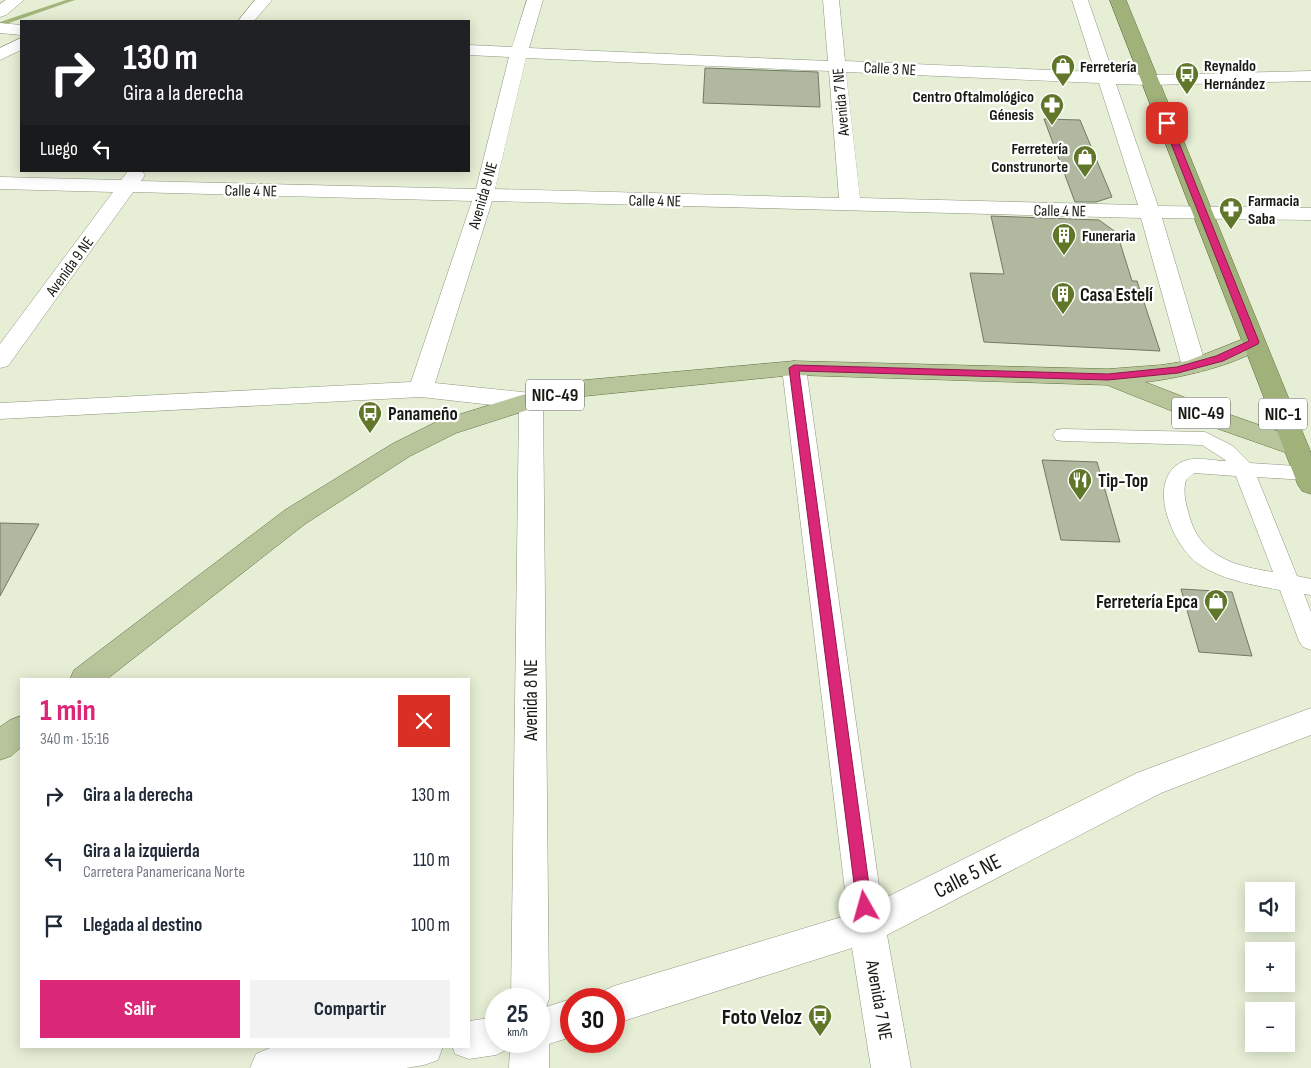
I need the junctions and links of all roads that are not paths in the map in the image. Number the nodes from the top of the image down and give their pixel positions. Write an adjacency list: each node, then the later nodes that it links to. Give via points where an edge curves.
1 (16, 0): 7 (street)
2 (264, 0): 8 (street)
3 (535, 0): 13 (street, Avenida 8 NE)
4 (831, 0): 15 (street, Avenida 7 NE)
5 (1080, 0): 17 (street)
6 (1118, 0): 18 (highway, NIC-1)
7 (0, 12)
8 (247, 20)
9 (0, 28): 10 (street)
10 (20, 30)
11 (20, 44): 14 (street)
12 (470, 50): 13 (street, Calle 3 NE)
13 (519, 52): 15 (street, Calle 3 NE); 21 (street, Avenida 8 NE)
14 (0, 55)
15 (837, 66): 17 (street, Calle 3 NE); 22 (street, Avenida 7 NE)
16 (1311, 76): 18 (street, Calle 3 NE)
17 (1106, 78): 18 (street, Calle 3 NE); 23 (street)
18 (1150, 80): 24 (highway, NIC-1)
19 (132, 179): 20 (street, Calle 4 NE); 21 (street, Calle 4 NE); 27 (street, Avenida 9 NE)
20 (0, 184)
21 (484, 196): 22 (street, Calle 4 NE); 31 (street, Avenida 8 NE)
22 (850, 204): 23 (street, Calle 4 NE)
23 (1150, 212): 24 (street, Calle 4 NE); 28 (street)
24 (1203, 213): 25 (street, Calle 4 NE); 26 (highway, NIC-1)
25 (1311, 214)
26 (1254, 342): 28 (main road, NIC-49); 35 (highway, NIC-1)
27 (0, 361)
28 (1194, 366): 30 (main road, NIC-49)
29 (794, 368): 30 (main road, NIC-49); 32 (main road, NIC-49, via 585,388); 45 (street, Avenida 7 NE)
30 (1108, 377): 35 (main road, NIC-49)
31 (421, 389): 32 (street); 33 (street)
32 (530, 401): 41 (main road, NIC-49, via 447,426 401,450 295,517); 46 (street, Avenida 8 NE)
33 (0, 411)
34 (1063, 435): 36 (lane, via 1205,439 1224,448)
35 (1296, 447): 37 (highway, NIC-1)
36 (1244, 469): 37 (lane); 38 (lane); 38 (lane, via 1191,466 1180,472 1173,487 1182,533 1198,555 1222,568)
37 (1309, 479)
38 (1287, 582): 39 (lane); 40 (lane)
39 (1311, 587)
40 (1311, 641)
41 (86, 678)
42 (1311, 721): 45 (street, Calle 5 NE, via 1149,783)
43 (20, 730): 44 (main road)
44 (0, 746)
45 (867, 926): 47 (street, Calle 5 NE); 54 (street, Avenida 7 NE)
46 (530, 988)
47 (625, 1002)
48 (485, 1038): 49 (street)
49 (470, 1040)
50 (410, 1048): 52 (street)
51 (530, 1053): 53 (street)
52 (270, 1068)
53 (529, 1068)
54 (891, 1068)

